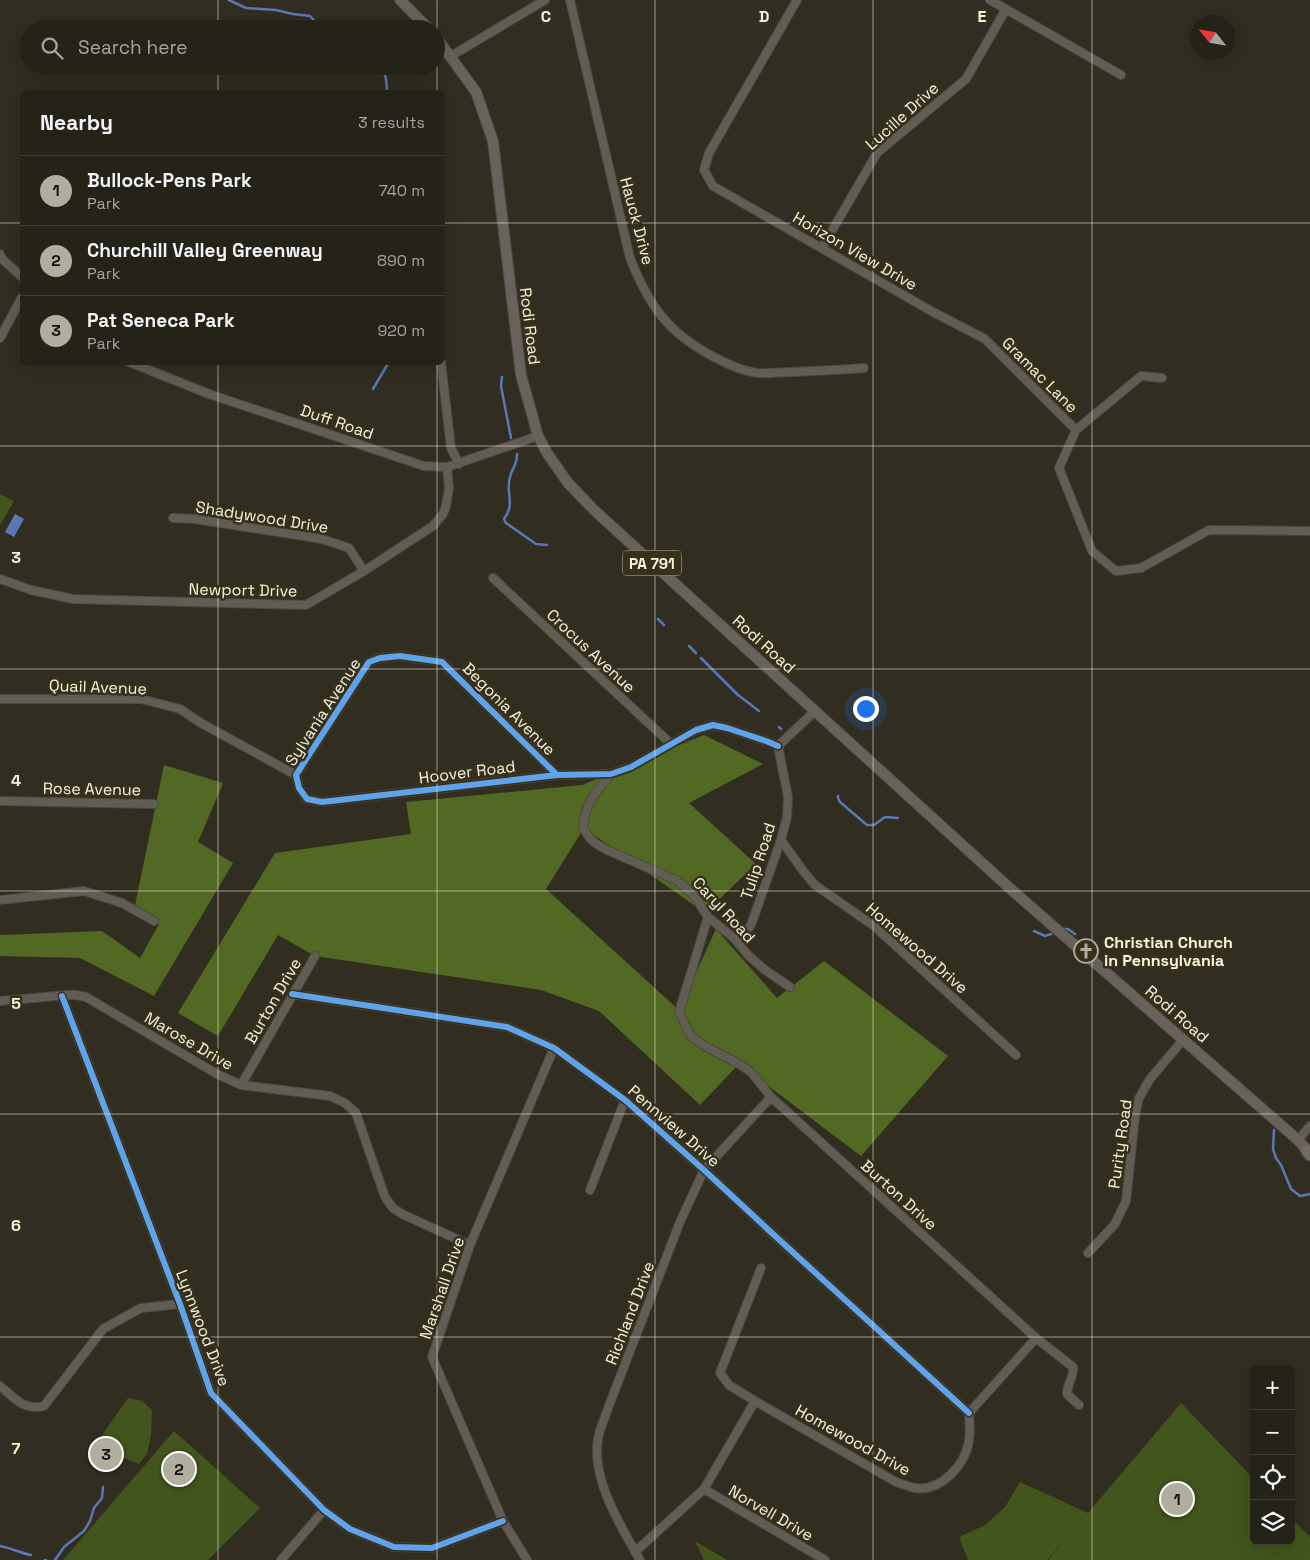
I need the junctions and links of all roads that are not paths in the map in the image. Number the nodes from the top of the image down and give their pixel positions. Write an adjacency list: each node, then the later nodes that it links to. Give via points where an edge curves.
1 (400, 0): 7 (main road)
2 (545, 0): 9 (street)
3 (570, 0): 19 (street, Hauck Drive, via 630,258 656,311 682,338 703,351 757,373)
4 (797, 0): 11 (street, Horizon View Drive, via 709,153 704,170 713,186)
5 (990, 0): 6 (street)
6 (1006, 9): 10 (street); 11 (street, Lucille Drive, via 966,78 877,153)
7 (420, 20)
8 (445, 48): 9 (main road, Rodi Road / PA 791)
9 (451, 56): 22 (main road, Rodi Road / PA 791, via 476,92 493,141 521,375)
10 (1122, 75)
11 (822, 248): 16 (street, Horizon View Drive)
12 (0, 254): 13 (street)
13 (20, 276)
14 (20, 301): 15 (street)
15 (0, 338)
16 (985, 339): 21 (street, Gramac Lane)
17 (137, 365): 24 (street, Duff Road, via 209,394 410,461 431,467)
18 (441, 365): 23 (street, via 452,448)
19 (864, 368)
20 (1162, 378): 21 (street, Gramac Lane, via 1141,376)
21 (1076, 430): 26 (street, Gramac Lane, via 1059,468 1092,551 1116,571 1141,568 1209,530)
22 (538, 436): 23 (street, Duff Road); 32 (main road, Rodi Road / PA 791, via 568,483 594,510)
23 (459, 464): 24 (street, Duff Road)
24 (447, 467): 27 (street, Newport Drive, via 448,497 440,518 428,530)
25 (173, 518): 27 (street, Shadywood Drive, via 322,539 349,548)
26 (1310, 531)
27 (364, 571): 29 (street, Newport Drive, via 306,605 73,599)
28 (493, 578): 33 (street, Crocus Avenue)
29 (0, 579)
30 (442, 662): 36 (street, Sylvania Avenue, via 400,656 369,662); 37 (street, Begonia Avenue)
31 (0, 699): 36 (street, Quail Avenue, via 141,699 180,709)
32 (815, 711): 34 (street); 51 (main road, Rodi Road / PA 791)
33 (672, 744): 34 (street, Hoover Road, via 696,730 713,725); 35 (street, Hoover Road, via 631,767)
34 (778, 746): 41 (street, Tulip Road, via 788,797)
35 (611, 774): 37 (street, Hoover Road); 43 (street, Caryl Road, via 591,798 584,818 584,828 589,837 607,850 678,881 695,897)
36 (296, 775): 38 (street, Sylvania Avenue)
37 (557, 775): 38 (street, Hoover Road, via 322,802 307,799)
38 (299, 788)
39 (0, 800): 40 (street, Rose Avenue)
40 (154, 804)
41 (781, 840): 45 (street, Tulip Road, via 751,925); 53 (street, Homewood Drive, via 816,885 874,926)
42 (0, 900): 44 (street, via 84,891 122,903)
43 (708, 917): 45 (street, Caryl Road); 55 (street, Burton Drive, via 679,1012 691,1036 751,1072)
44 (154, 921)
45 (735, 939): 47 (street, Caryl Road, via 765,970)
46 (315, 956): 48 (street, Burton Drive)
47 (790, 987)
48 (292, 994): 52 (street, Pennview Drive, via 507,1027); 54 (street, Burton Drive)
49 (62, 996): 50 (street, Marose Drive); 54 (street, Marose Drive, via 86,998); 65 (street, Lynnwood Drive)
50 (0, 1000)
51 (1183, 1040): 58 (main road, Rodi Road / PA 791); 63 (street, Purity Road, via 1150,1078 1139,1098 1126,1201 1115,1224)
52 (554, 1048): 56 (street, Pennview Drive); 62 (street, Marshall Drive)
53 (1016, 1055)
54 (241, 1085): 62 (street, Marose Drive, via 330,1096 345,1103 356,1113 382,1190 393,1208)
55 (772, 1097): 60 (street, Richland Drive); 66 (street, Burton Drive)
56 (625, 1100): 60 (street, Pennview Drive); 61 (street)
57 (1310, 1126): 58 (street)
58 (1298, 1140): 59 (main road, Rodi Road / PA 791)
59 (1309, 1151)
60 (704, 1170): 70 (street, Pennview Drive); 74 (street, Richland Drive, via 680,1222 598,1438 598,1470 606,1497)
61 (590, 1190)
62 (470, 1246): 73 (street, Marshall Drive, via 432,1357)
63 (1088, 1253)
64 (761, 1268): 68 (street, Homewood Drive, via 720,1373 729,1385)
65 (180, 1304): 67 (street, via 141,1308 103,1328 44,1406 33,1409 20,1403); 72 (street, Lynnwood Drive, via 211,1393)
66 (1036, 1338): 69 (street, Burton Drive, via 1073,1368 1067,1394); 70 (street)
67 (0, 1386)
68 (755, 1401): 70 (street, Homewood Drive, via 896,1482 915,1488 929,1488 947,1478 962,1462 969,1441); 71 (street)
69 (1079, 1405)
70 (970, 1413)
71 (704, 1489): 74 (street); 78 (street, Norvell Drive)
72 (324, 1510): 73 (street, Lynnwood Drive, via 350,1529 394,1547 432,1548); 75 (street)
73 (503, 1521): 76 (street, Marshall Drive)
74 (635, 1552): 77 (street, Richland Drive)
75 (281, 1560)
76 (527, 1560)
77 (640, 1560)
78 (825, 1560)

